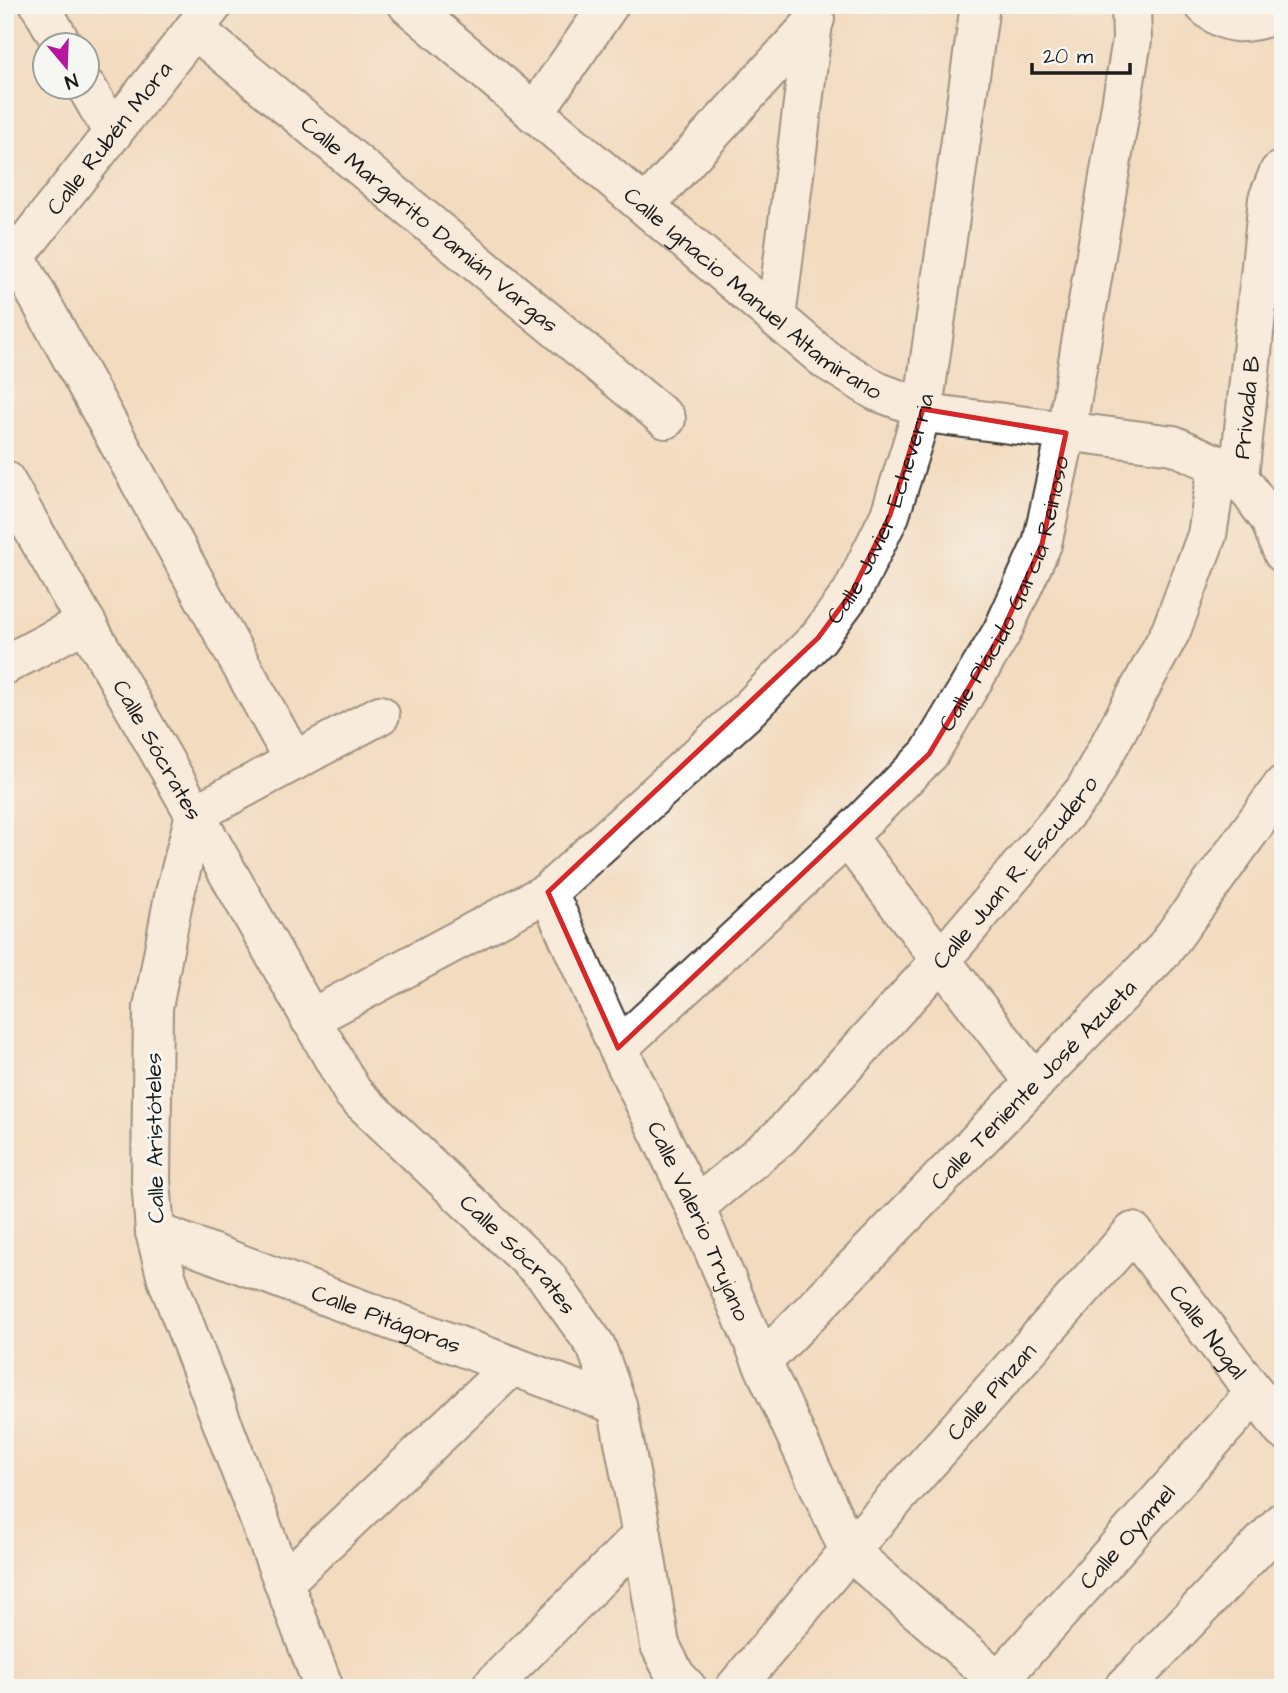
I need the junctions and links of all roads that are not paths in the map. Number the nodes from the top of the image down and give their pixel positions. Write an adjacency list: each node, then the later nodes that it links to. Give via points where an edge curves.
1 (40, 5): 10 (street)
2 (609, 5): 12 (street)
3 (980, 5): 18 (street, Calle Javier Echeverria)
4 (1131, 5): 20 (street, Calle Plácido García Reinoso, via 1132,40)
5 (1204, 5): 7 (street, via 1240,24)
6 (415, 8): 12 (street, Calle Ignacio Manuel Altamirano)
7 (1283, 13)
8 (816, 14): 15 (street); 17 (street)
9 (204, 17): 13 (street, Calle Rubén Mora); 19 (street, Calle Margarito Damián Vargas)
10 (55, 32)
11 (95, 102): 13 (street)
12 (534, 113): 15 (street, Calle Ignacio Manuel Altamirano)
13 (113, 133): 16 (street, Calle Rubén Mora)
14 (1281, 173): 21 (street, Privada B, via 1268,199)
15 (645, 206): 17 (street, Calle Ignacio Manuel Altamirano)
16 (11, 264): 27 (street)
17 (776, 318): 18 (street, Calle Ignacio Manuel Altamirano, via 826,360 866,385)
18 (923, 409): 20 (street, Calle Ignacio Manuel Altamirano); 31 (street, Calle Javier Echeverria, via 890,515 852,592 818,638 744,714)
19 (666, 419)
20 (1066, 433): 21 (street, Calle Ignacio Manuel Altamirano, via 1173,445); 30 (street, Calle Plácido García Reinoso, via 1042,544 1002,632 929,754)
21 (1229, 471): 23 (street, via 1270,520); 32 (street, Calle Juan R. Escudero, via 1171,631 1085,790)
22 (5, 480): 24 (street, Calle Sócrates)
23 (1283, 553)
24 (86, 622): 25 (street); 29 (street, Calle Sócrates)
25 (5, 665)
26 (380, 715): 27 (street)
27 (294, 761): 29 (street)
28 (1283, 785): 35 (street, Calle Teniente José Azueta, via 1163,951)
29 (195, 814): 33 (street, Calle Sócrates); 37 (street, Calle Aristóteles, via 153,1008 151,1180)
30 (847, 837): 32 (street); 34 (street, Calle Plácido García Reinoso)
31 (548, 892): 33 (street); 34 (street, Calle Valerio Trujano)
32 (941, 960): 35 (street); 36 (street, Calle Juan R. Escudero, via 780,1136)
33 (310, 1019): 42 (street, Calle Sócrates, via 353,1093 546,1276 596,1346)
34 (618, 1048): 36 (street, Calle Valerio Trujano)
35 (1035, 1083): 39 (street, Calle Teniente José Azueta)
36 (695, 1208): 39 (street, Calle Valerio Trujano)
37 (155, 1232): 40 (street, Calle Pitágoras); 47 (street, Calle Aristóteles, via 167,1279)
38 (1133, 1232): 41 (street, Calle Nogal); 46 (street, Calle Pinzan)
39 (762, 1362): 46 (street, Calle Valerio Trujano)
40 (512, 1366): 42 (street, Calle Pitágoras); 47 (street)
41 (1255, 1392): 43 (street, Calle Nogal); 48 (street, Calle Oyamel)
42 (617, 1405): 45 (street, Calle Sócrates)
43 (1283, 1430)
44 (1283, 1521): 53 (street)
45 (642, 1535): 50 (street); 51 (street, Calle Sócrates, via 660,1645)
46 (849, 1551): 48 (street); 52 (street, Calle Pinzan)
47 (284, 1582): 49 (street, Calle Aristóteles)
48 (1003, 1684)
49 (317, 1685)
50 (490, 1688)
51 (687, 1688)
52 (735, 1688)
53 (1124, 1688)

